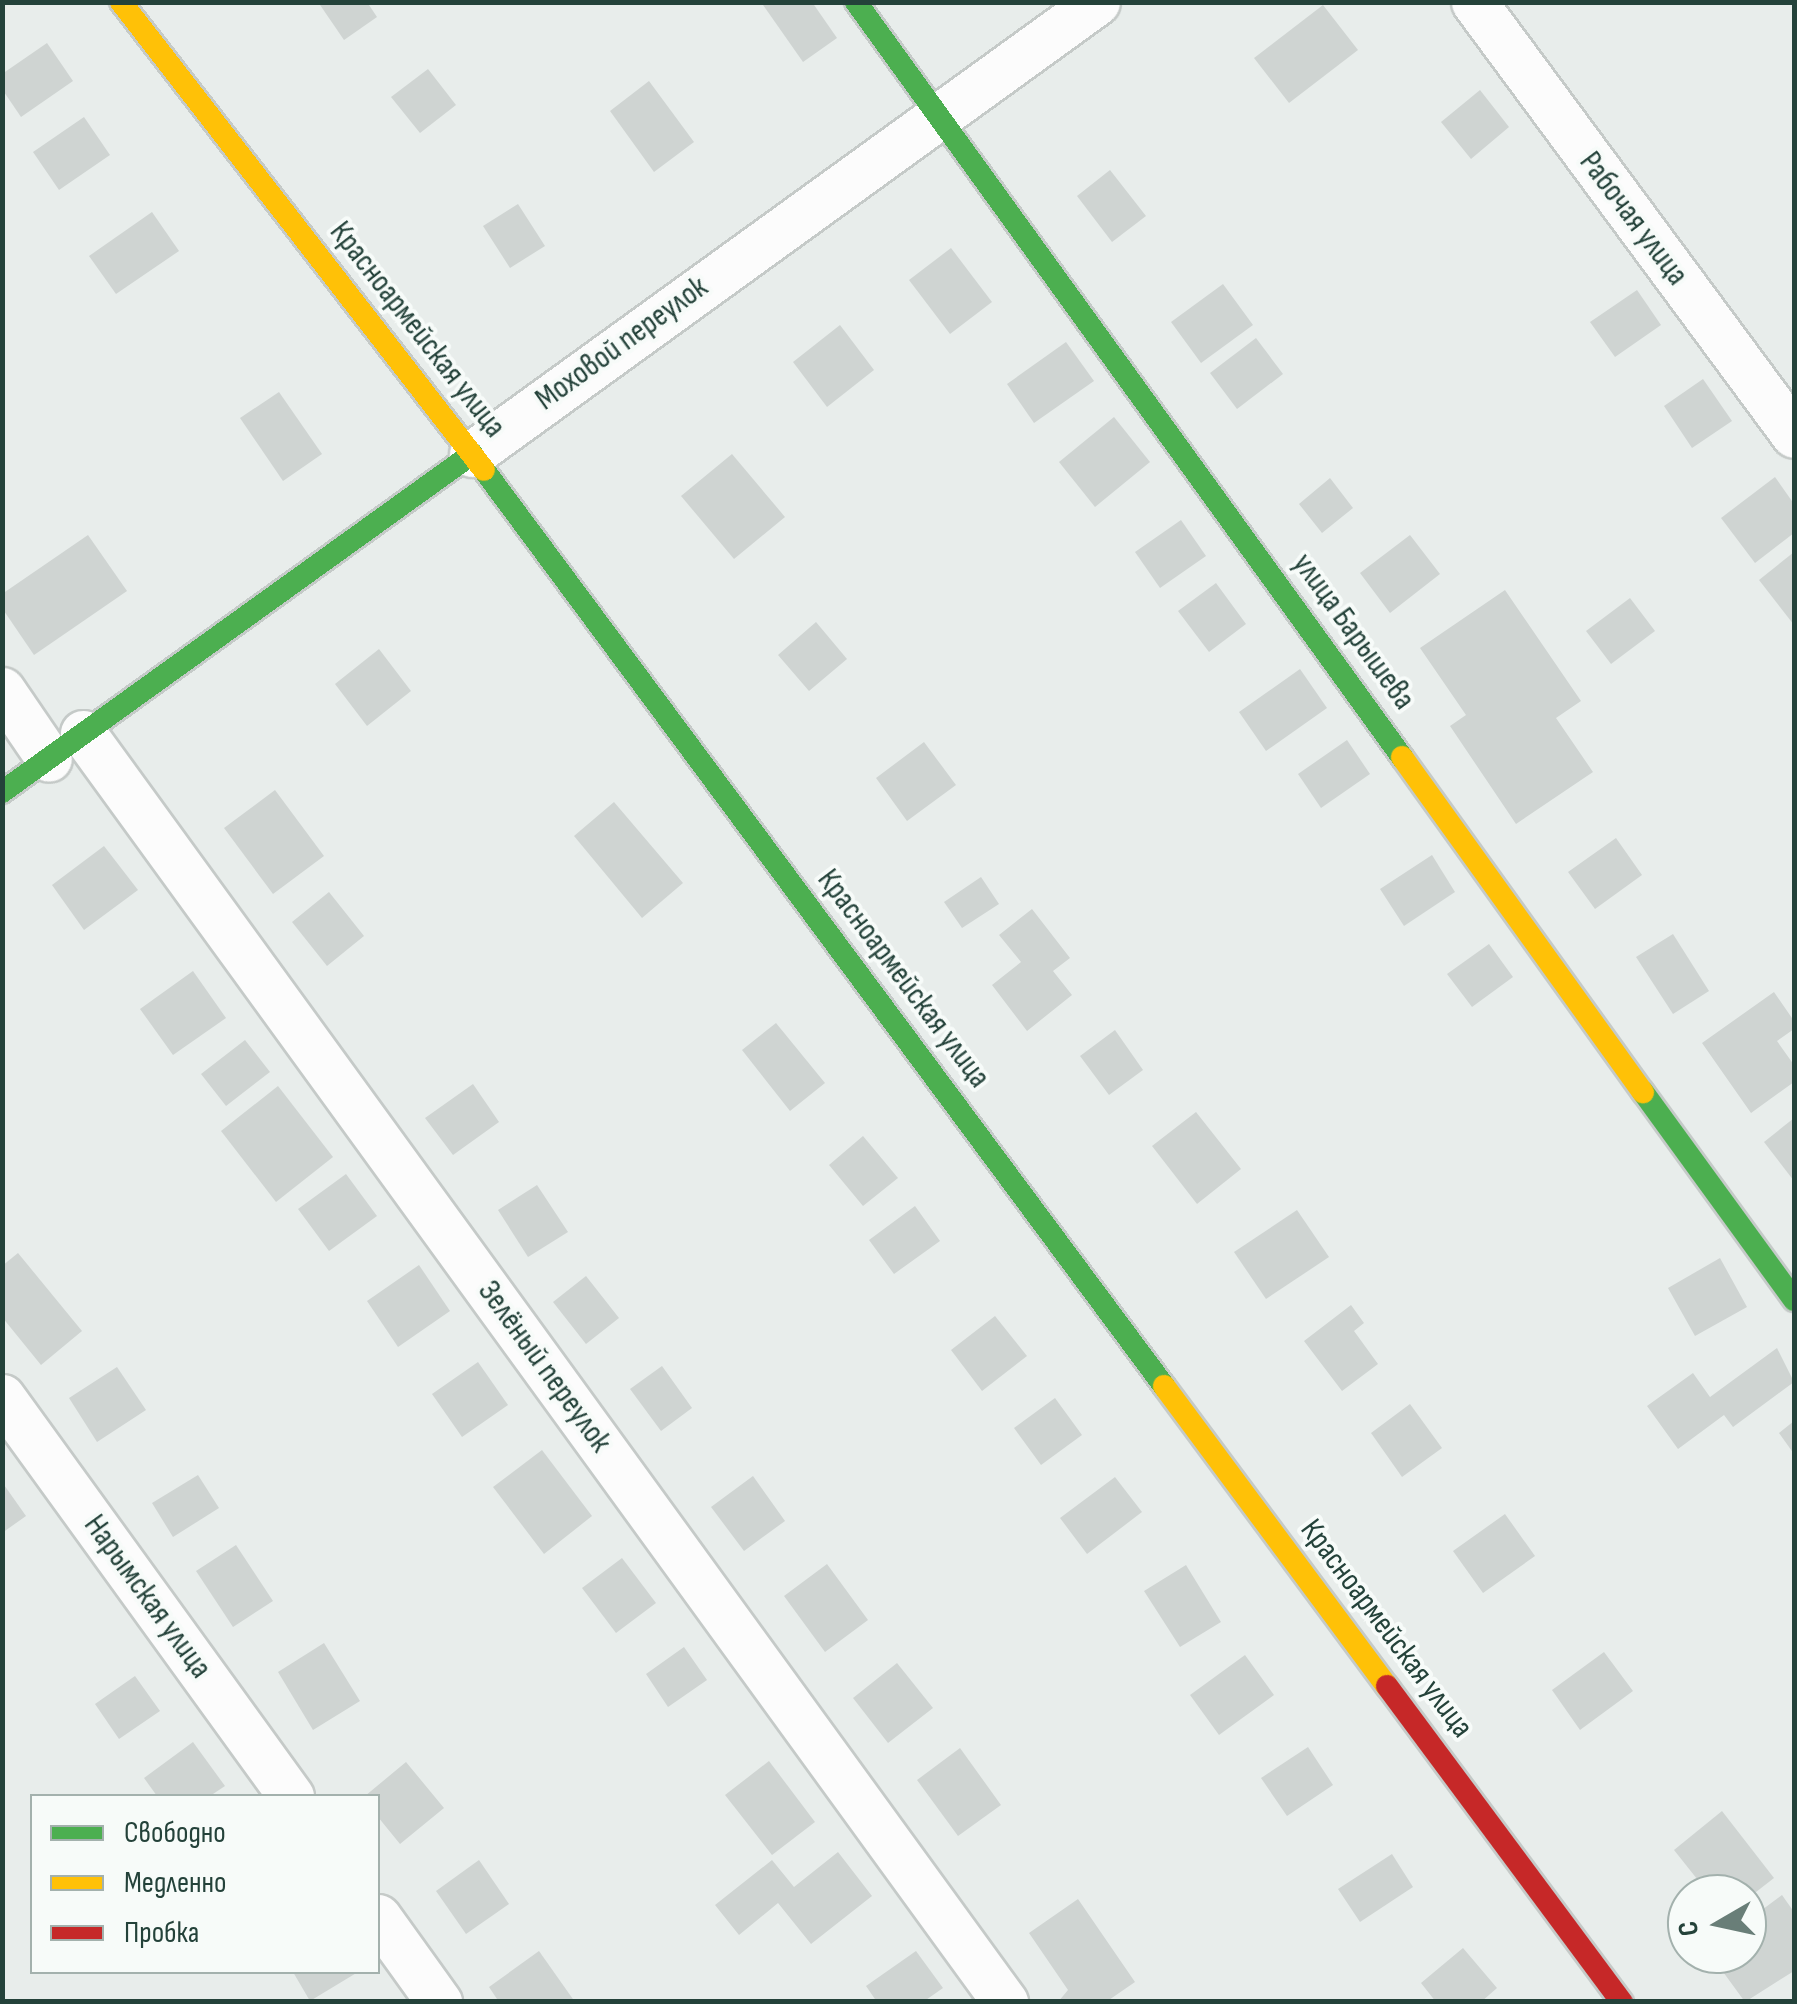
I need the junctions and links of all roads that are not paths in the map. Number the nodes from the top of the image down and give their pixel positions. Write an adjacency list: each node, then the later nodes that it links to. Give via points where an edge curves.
1 (121, 2): 7 (main road, Красноармейская улица)
2 (856, 2): 5 (main road, улица Барышева)
3 (1097, 2): 5 (street, Моховой переулок)
4 (1474, 2): 6 (street, Рабочая улица)
5 (936, 114): 7 (street, Моховой переулок); 11 (main road, улица Барышева)
6 (1794, 436)
7 (472, 454): 9 (main road, Моховой переулок); 17 (main road, Красноармейская улица)
8 (2, 690): 9 (street, Зелёный переулок)
9 (66, 746): 10 (main road, Моховой переулок); 16 (street, Зелёный переулок)
10 (2, 792)
11 (1794, 1300)
12 (2, 1397): 13 (street, Нарымская улица)
13 (290, 1794)
14 (380, 1920): 15 (street)
15 (439, 2002)
16 (1005, 2002)
17 (1622, 2002)

